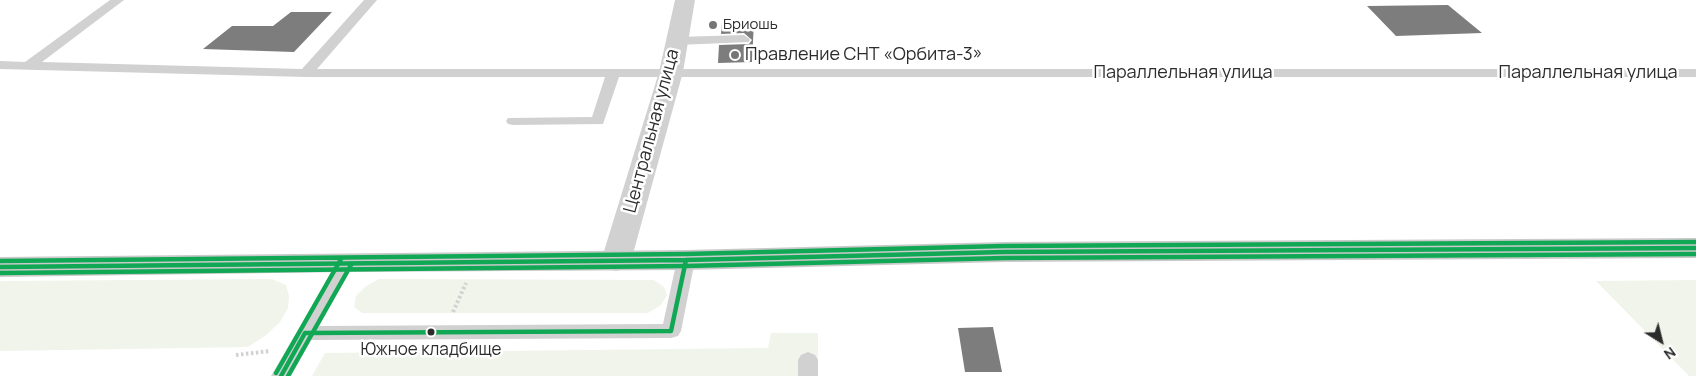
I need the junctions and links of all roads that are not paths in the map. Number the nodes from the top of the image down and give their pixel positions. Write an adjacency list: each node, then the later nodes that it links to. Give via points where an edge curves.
1 (118, 0): 6 (lane)
2 (371, 0): 10 (lane)
3 (685, 0): 5 (street, Центральная улица)
4 (744, 39): 5 (lane)
5 (677, 41): 9 (street, Центральная улица)
6 (29, 65): 7 (lane, Параллельная улица); 10 (lane, Параллельная улица)
7 (0, 66)
8 (614, 72): 9 (lane, Параллельная улица); 10 (lane, Параллельная улица); 12 (lane, via 598,121)
9 (671, 72): 11 (lane, Параллельная улица); 14 (street, Центральная улица)
10 (306, 73)
11 (1696, 73)
12 (512, 121)
13 (1696, 248): 15 (main road, via 1004,252)
14 (616, 260): 15 (main road); 16 (main road)
15 (686, 260): 18 (lane, via 671,331)
16 (346, 262): 17 (main road); 18 (lane)
17 (0, 267)
18 (305, 333): 19 (lane)
19 (281, 376)

